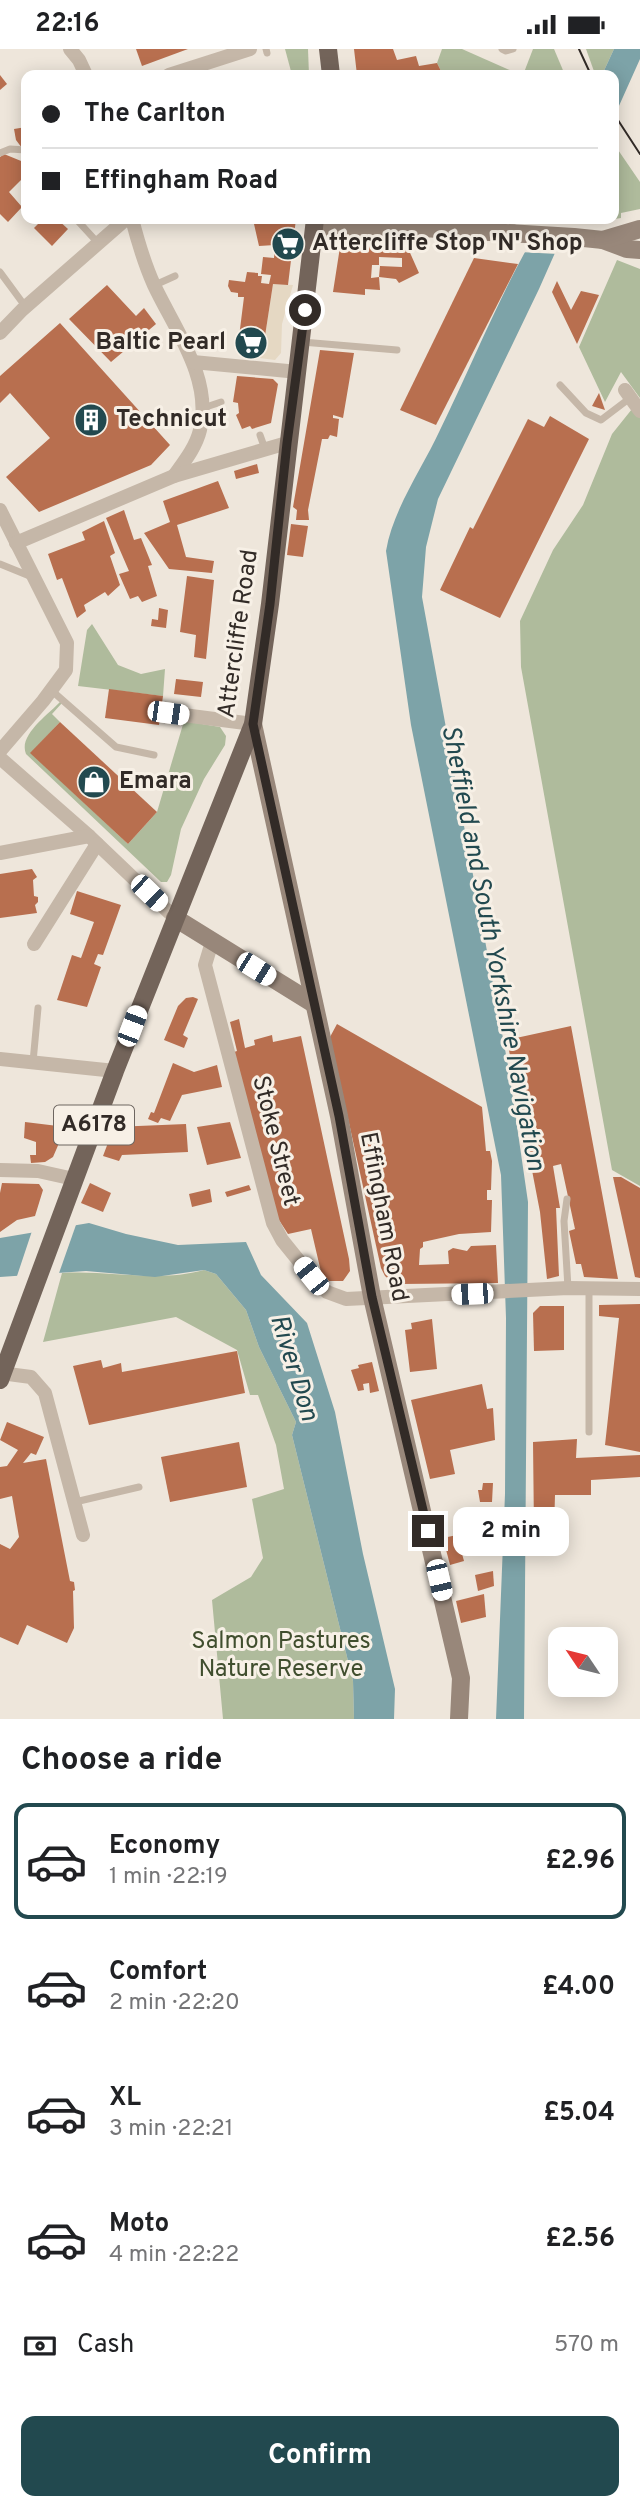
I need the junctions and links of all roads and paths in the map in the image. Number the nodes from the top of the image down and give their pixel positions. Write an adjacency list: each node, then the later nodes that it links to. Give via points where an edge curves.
1 (69, 49): 6 (street)
2 (250, 49): 7 (street, via 230,61)
3 (328, 49): 8 (main road)
4 (502, 49): 5 (lane)
5 (513, 49)
6 (84, 70)
7 (191, 70)
8 (330, 70)
9 (21, 150): 10 (lane)
10 (0, 153)
11 (81, 224): 20 (lane)
12 (120, 224): 20 (street)
13 (133, 224): 24 (street)
14 (317, 224): 27 (main road, Attercliffe Road / A6178)
15 (327, 224): 16 (main road, via 357,230)
16 (375, 224)
17 (420, 224): 18 (main road)
18 (516, 229): 21 (main road)
19 (640, 229): 21 (main road)
20 (98, 243): 25 (street)
21 (634, 246)
22 (0, 272): 25 (lane)
23 (175, 276): 24 (lane)
24 (154, 285): 29 (street)
25 (26, 307): 26 (street)
26 (0, 333)
27 (302, 342): 28 (lane); 30 (main road, Attercliffe Road / A6178)
28 (397, 350)
29 (193, 362): 30 (street); 34 (street)
30 (298, 372): 37 (main road, Attercliffe Road / A6178)
31 (561, 385): 32 (lane, via 586,413 601,420)
32 (628, 393): 35 (street)
33 (221, 403): 34 (lane)
34 (203, 408): 39 (street, via 195,445)
35 (640, 411)
36 (260, 435): 38 (lane)
37 (287, 443): 38 (street); 46 (main road, Attercliffe Road / A6178)
38 (265, 449): 39 (street)
39 (174, 476): 41 (street)
40 (0, 510): 41 (street)
41 (16, 543): 43 (street)
42 (0, 564): 43 (lane)
43 (32, 577): 44 (street, via 67,643 66,670)
44 (51, 690): 47 (street); 48 (lane, via 116,747)
45 (168, 713): 46 (street)
46 (253, 724): 52 (main road, Attercliffe Road / A6178); 55 (main road, Effingham Road)
47 (0, 751)
48 (154, 755)
49 (0, 758): 50 (street)
50 (93, 840): 51 (street); 52 (street); 54 (street)
51 (0, 853)
52 (175, 918): 53 (main road); 61 (main road, Attercliffe Road / A6178)
53 (212, 942): 56 (main road); 68 (street, Stoke Street, via 205,965 272,1223 327,1292 346,1299)
54 (34, 943)
55 (303, 954): 56 (main road); 57 (main road, Effingham Road)
56 (278, 982): 57 (main road)
57 (314, 1004): 68 (main road, Effingham Road)
58 (38, 1008): 60 (lane)
59 (0, 1059): 60 (street)
60 (33, 1062): 61 (street)
61 (115, 1071): 63 (main road, Attercliffe Road / A6178)
62 (0, 1170): 63 (street, via 38,1171)
63 (74, 1179): 69 (main road, Attercliffe Road / A6178)
64 (567, 1199): 65 (lane)
65 (568, 1288): 66 (street, Stoke Street); 68 (street, Stoke Street)
66 (589, 1289): 67 (street, Stoke Street); 70 (lane)
67 (640, 1289)
68 (372, 1297): 74 (main road, Effingham Road, via 461,1678)
69 (1, 1375): 72 (street, via 31,1377 45,1393)
70 (589, 1432)
71 (139, 1487): 72 (lane)
72 (74, 1502): 73 (street)
73 (83, 1535)
74 (459, 1719)

